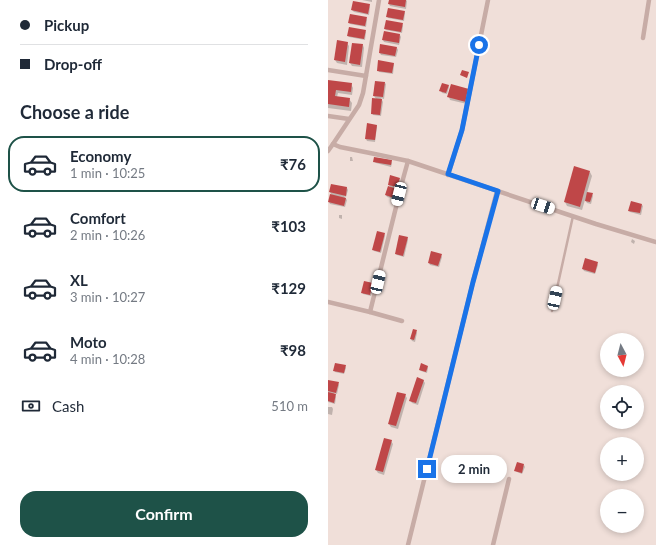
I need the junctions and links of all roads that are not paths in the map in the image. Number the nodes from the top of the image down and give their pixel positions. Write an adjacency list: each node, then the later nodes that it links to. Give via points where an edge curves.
1 (379, 0): 6 (street)
2 (488, 0): 12 (street, via 464,118)
3 (649, 0): 4 (street)
4 (643, 38)
5 (328, 70): 6 (street)
6 (366, 76): 8 (street, via 359,105)
7 (328, 116): 8 (street)
8 (350, 119): 9 (street)
9 (332, 144): 10 (street); 11 (street)
10 (328, 151)
11 (408, 162): 12 (street); 18 (street)
12 (448, 174): 13 (street)
13 (498, 191): 14 (street); 21 (street)
14 (573, 216): 15 (street); 17 (lane)
15 (656, 242)
16 (328, 302): 18 (street)
17 (552, 311)
18 (370, 312): 19 (street)
19 (402, 321)
20 (509, 479): 22 (street)
21 (408, 545)
22 (493, 545)

